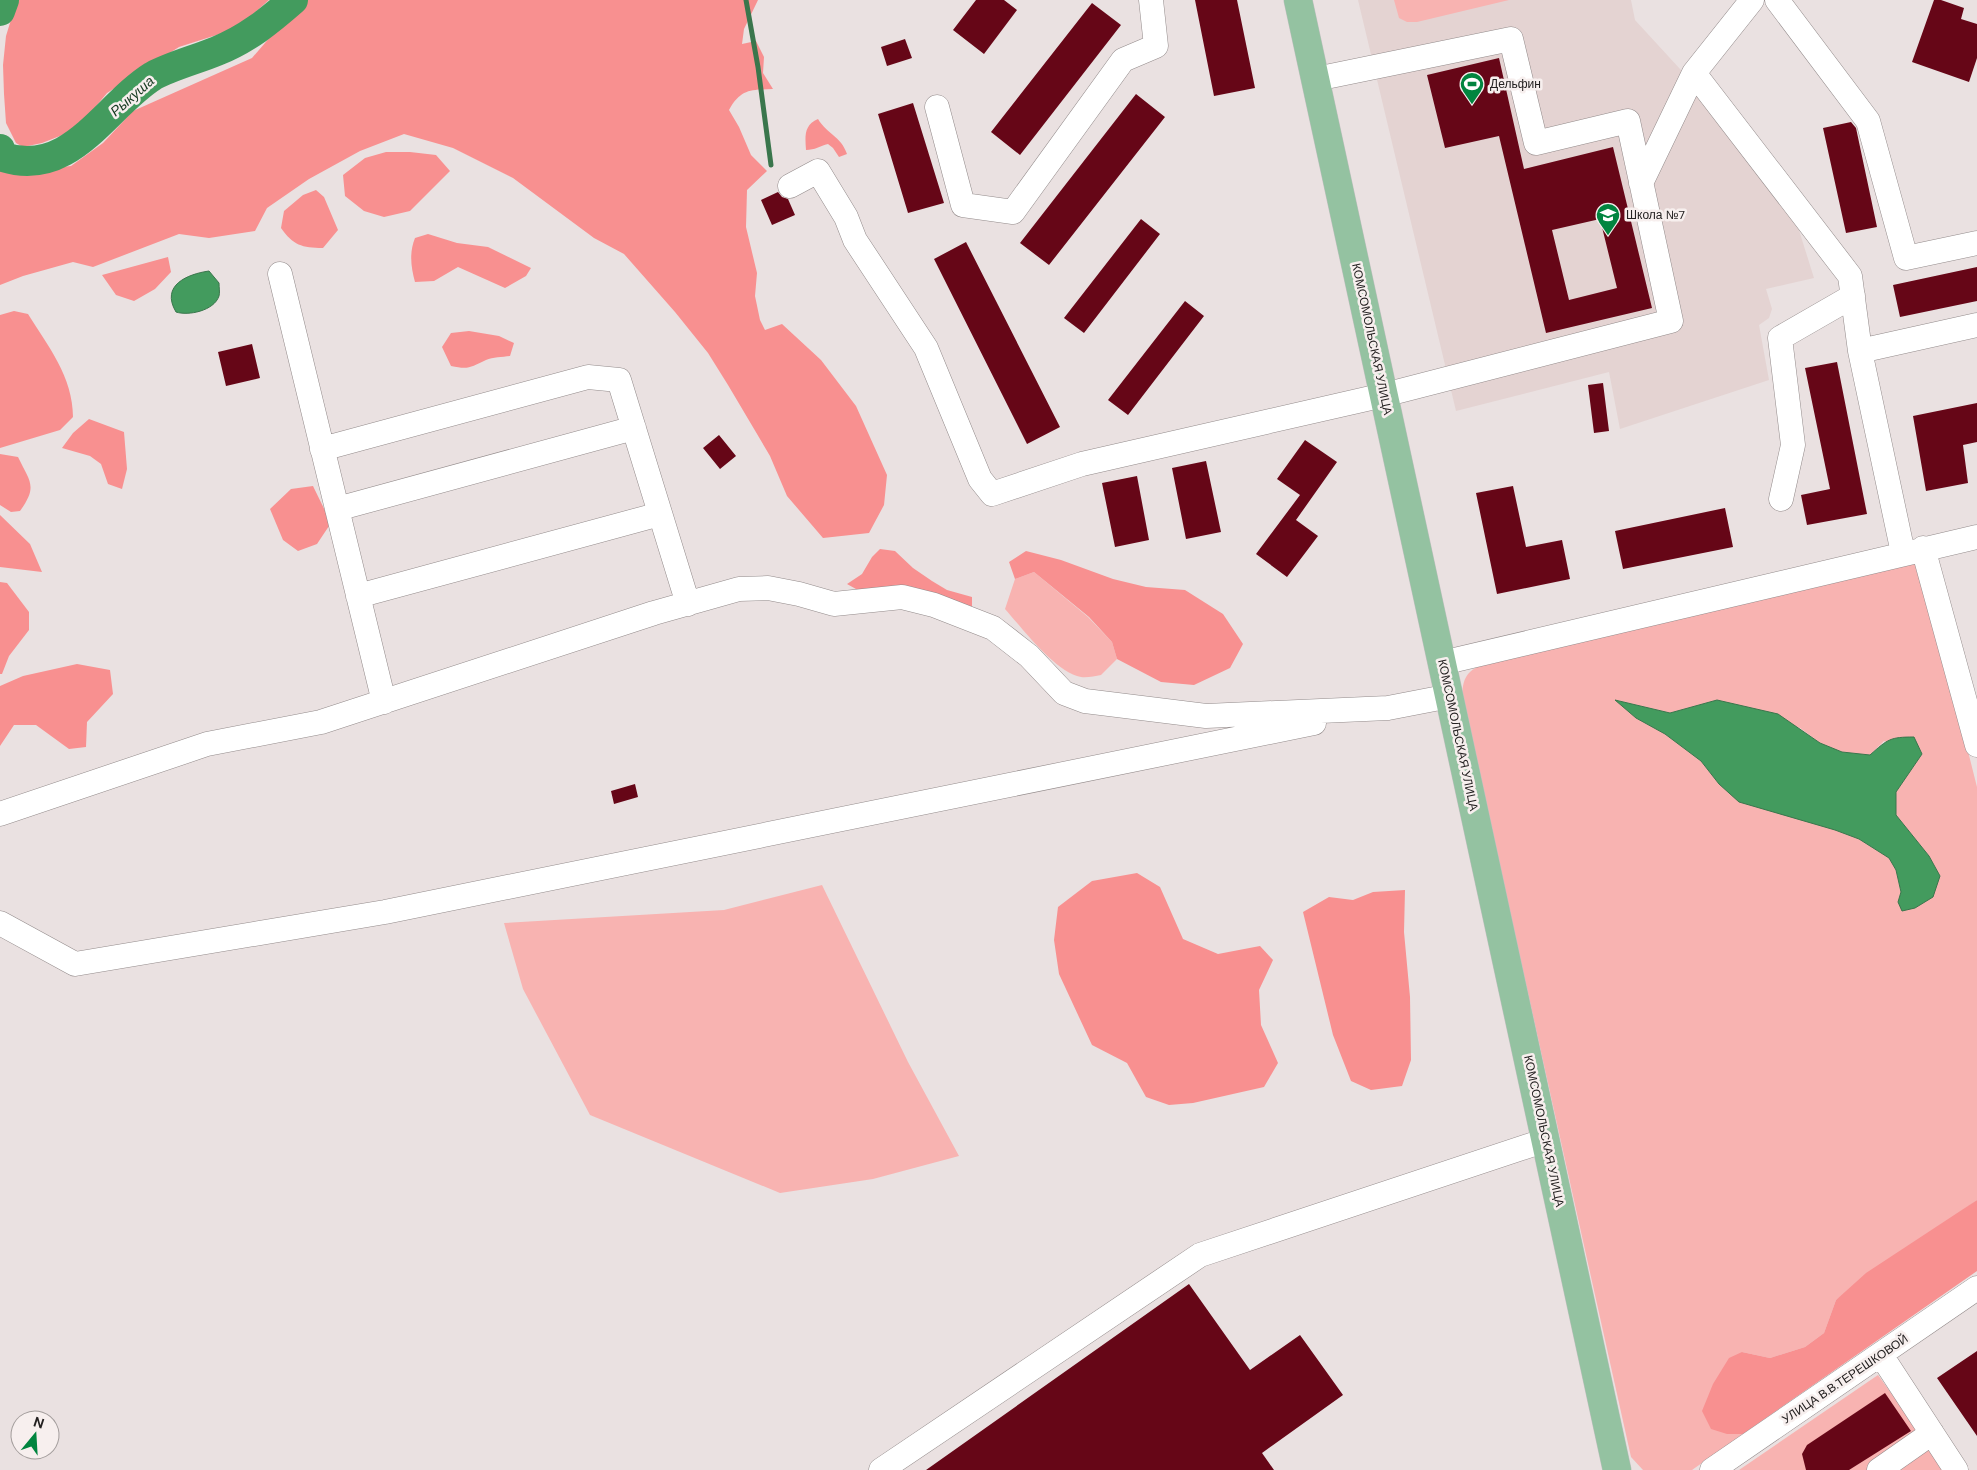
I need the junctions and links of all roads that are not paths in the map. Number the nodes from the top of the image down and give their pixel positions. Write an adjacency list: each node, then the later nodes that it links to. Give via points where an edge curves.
1 (1151, 0): 7 (street, via 1156,46 1123,60 1013,212 963,204)
2 (1298, 0): 6 (main road, КОМСОМОЛЬСКАЯ УЛИЦА)
3 (1752, 0): 5 (street)
4 (1776, 0): 10 (street, via 1868,121 1906,258)
5 (1694, 73): 8 (street); 12 (street, via 1850,276)
6 (1316, 79): 8 (street, via 1511,39 1536,143 1628,121); 15 (main road, КОМСОМОЛЬСКАЯ УЛИЦА)
7 (937, 107)
8 (1641, 183): 15 (street, via 1670,321)
9 (790, 186): 15 (street, via 818,171 846,217 855,240 926,348 980,479 992,494 1082,464)
10 (1977, 243)
11 (280, 274): 17 (street)
12 (1853, 296): 14 (street); 18 (street, via 1780,338 1792,445)
13 (1977, 326): 14 (street)
14 (1860, 351): 22 (street)
15 (1384, 395): 25 (main road, КОМСОМОЛЬСКАЯ УЛИЦА)
16 (634, 428): 17 (street, via 619,380 588,377); 19 (street); 20 (street)
17 (322, 449): 19 (street)
18 (1780, 499)
19 (337, 510): 23 (street)
20 (660, 514): 23 (street); 24 (street)
21 (1977, 537): 22 (street)
22 (1913, 551): 25 (street); 29 (street)
23 (358, 596): 27 (street)
24 (688, 604): 27 (street); 28 (street, via 739,589 768,588 834,604 902,597 934,605 993,628 1029,656 1064,693 1086,701 1206,716)
25 (1442, 663): 26 (main road, КОМСОМОЛЬСКАЯ УЛИЦА)
26 (1450, 696): 28 (street); 32 (main road, КОМСОМОЛЬСКАЯ УЛИЦА)
27 (384, 702): 30 (street, via 321,722 207,744)
28 (1388, 708): 31 (street, via 395,910 75,964)
29 (1977, 745)
30 (0, 814)
31 (0, 923)
32 (1546, 1140): 37 (street, via 1200,1255); 38 (main road, КОМСОМОЛЬСКАЯ УЛИЦА)
33 (1977, 1288): 34 (street, УЛИЦА В.В.ТЕРЕШКОВОЙ)
34 (1881, 1355): 35 (street); 36 (street, УЛИЦА В.В.ТЕРЕШКОВОЙ)
35 (1932, 1433): 39 (street); 40 (street)
36 (1720, 1467)
37 (881, 1470)
38 (1617, 1470)
39 (1879, 1470)
40 (1956, 1470)

